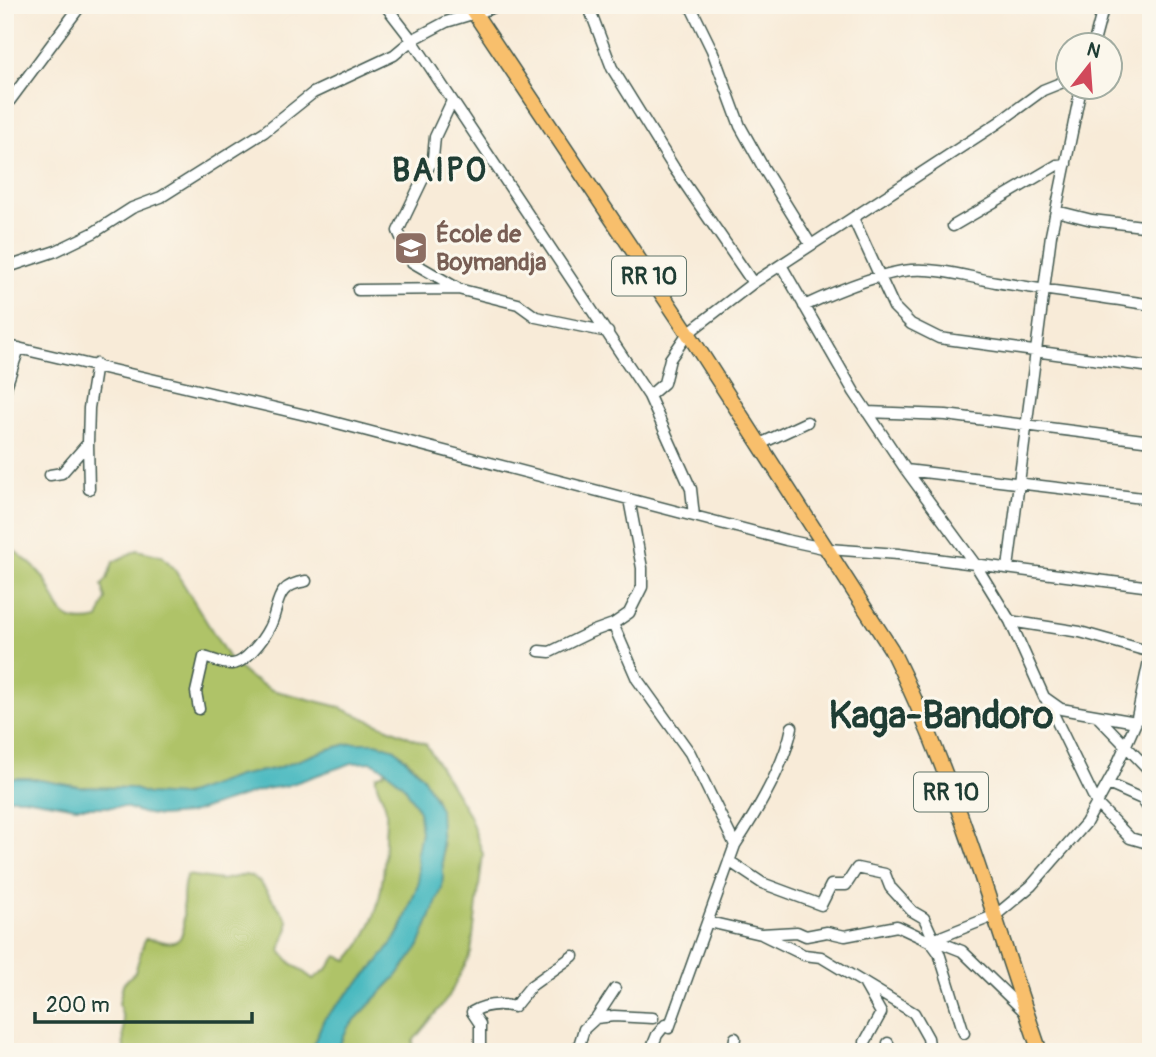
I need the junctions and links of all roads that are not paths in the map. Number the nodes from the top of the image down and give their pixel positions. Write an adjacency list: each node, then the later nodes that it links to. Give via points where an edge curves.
1 (81, 5): 13 (street)
2 (385, 5): 9 (street)
3 (502, 5): 7 (street)
4 (588, 5): 23 (street, via 612,68)
5 (690, 5): 19 (street, via 740,126)
6 (1104, 5): 8 (street)
7 (471, 9): 9 (street); 30 (main road, RR 10)
8 (1097, 32)
9 (412, 40): 11 (street); 21 (street, via 394,55 313,93 264,132 161,197 56,251)
10 (1054, 86): 16 (street)
11 (452, 101): 25 (street, via 435,138 433,158 398,231 412,262); 29 (street)
12 (1079, 102): 14 (street)
13 (6, 103)
14 (1066, 164): 15 (street); 17 (street)
15 (1056, 211): 18 (street); 24 (street)
16 (853, 218): 19 (street); 22 (street)
17 (953, 226)
18 (1151, 227)
19 (811, 245): 20 (street)
20 (781, 265): 23 (street); 28 (street)
21 (5, 268)
22 (880, 278): 24 (street, via 929,269); 28 (street); 33 (street, via 894,307 911,324 939,338)
23 (753, 283): 30 (street)
24 (1045, 288): 27 (street); 33 (street)
25 (458, 289): 26 (street); 29 (street, via 518,304 536,317)
26 (358, 290)
27 (1151, 305)
28 (804, 306): 38 (street)
29 (608, 332): 36 (street)
30 (688, 333): 36 (street, via 670,359 664,383); 43 (main road, RR 10)
31 (5, 345): 32 (street)
32 (19, 348): 34 (street); 37 (street)
33 (1036, 350): 35 (street); 40 (street)
34 (96, 364): 42 (street); 48 (street)
35 (1151, 367)
36 (649, 396): 50 (street, via 691,489)
37 (5, 397)
38 (867, 412): 40 (street); 44 (street)
39 (807, 422): 43 (street)
40 (1027, 424): 41 (street); 46 (street)
41 (1151, 441)
42 (88, 443): 45 (street, via 62,473); 47 (street)
43 (760, 444): 51 (main road, RR 10)
44 (906, 470): 46 (street); 52 (street)
45 (50, 475)
46 (1019, 483): 49 (street); 53 (street)
47 (89, 489)
48 (629, 499): 50 (street); 57 (street, via 642,587 629,613)
49 (1151, 499)
50 (694, 516): 51 (street)
51 (828, 549): 52 (street); 73 (main road, RR 10, via 912,690)
52 (975, 564): 53 (street); 56 (street)
53 (1008, 568): 55 (street)
54 (306, 581): 61 (street, via 284,590 270,628 244,661 233,665 204,657 196,692)
55 (1151, 587)
56 (1010, 621): 59 (street, via 1080,632); 60 (street)
57 (613, 624): 58 (street, via 550,652); 71 (street, via 637,679 690,753)
58 (539, 651)
59 (1151, 652): 63 (street)
60 (1044, 697): 62 (street, via 1061,709); 68 (street)
61 (199, 709)
62 (1097, 715): 63 (street); 65 (street)
63 (1136, 722): 65 (street)
64 (792, 727): 71 (street, via 762,800)
65 (1126, 744): 66 (street); 67 (street)
66 (1151, 772)
67 (1108, 784): 68 (street); 69 (street, via 1142,799)
68 (1097, 804): 70 (street, via 1130,838); 73 (street, via 1031,886)
69 (1151, 812)
70 (1151, 844)
71 (735, 845): 72 (street)
72 (729, 861): 74 (street); 76 (street, via 762,883 821,905 831,885 846,885 857,868 885,874 890,887 924,918)
73 (996, 915): 76 (street); 80 (main road, RR 10)
74 (709, 922): 75 (street); 88 (street, via 667,1027 657,1035)
75 (761, 933): 76 (street, via 845,936 897,926); 78 (street, via 804,955 821,957)
76 (933, 941): 80 (street, via 962,951); 83 (street)
77 (573, 956): 86 (street, via 531,986 514,1007 489,1005 472,1012 480,1024)
78 (863, 982): 85 (street, via 881,1013); 90 (street, via 914,1013)
79 (615, 989): 81 (street)
80 (1028, 1015): 91 (main road, RR 10)
81 (596, 1018): 82 (street); 87 (street, via 584,1028)
82 (653, 1018)
83 (964, 1033)
84 (734, 1038): 89 (street)
85 (865, 1042)
86 (480, 1051)
87 (577, 1052)
88 (650, 1052)
89 (733, 1052)
90 (930, 1052)
91 (1040, 1052)

